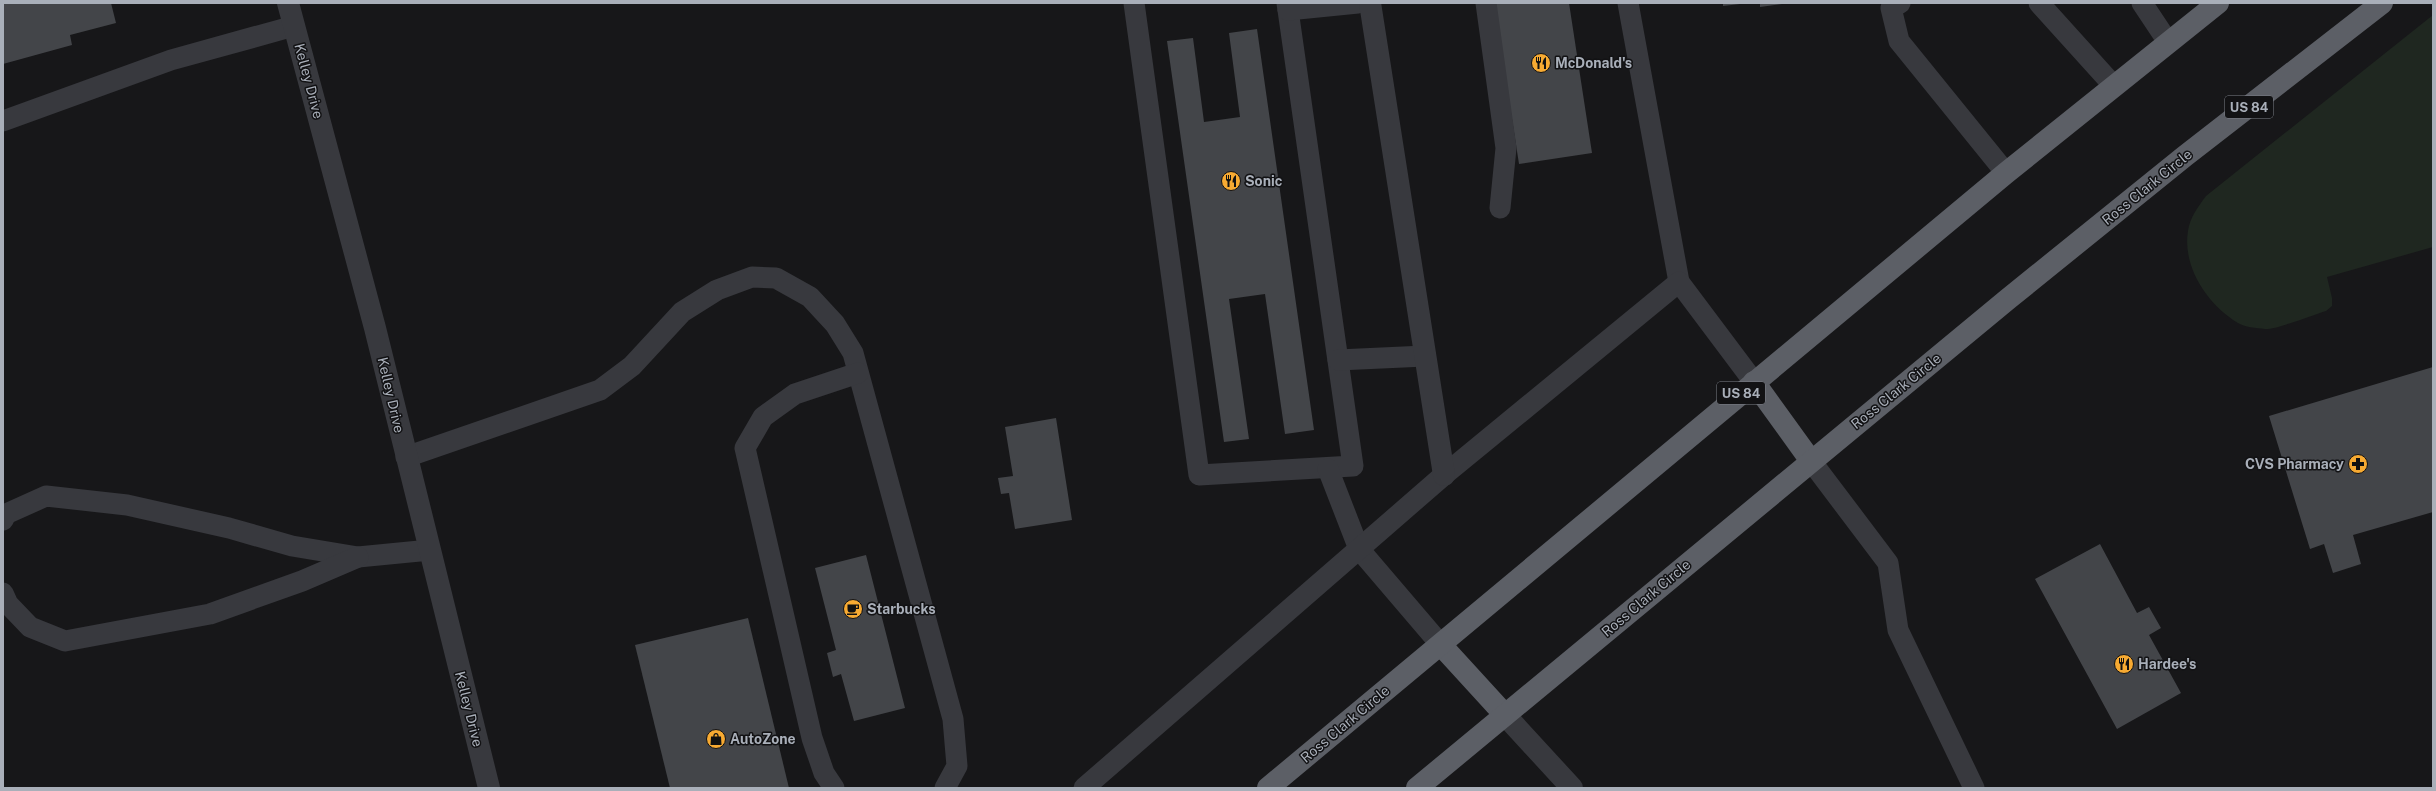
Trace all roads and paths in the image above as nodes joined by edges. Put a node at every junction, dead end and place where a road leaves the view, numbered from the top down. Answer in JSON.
{"nodes":[{"id":1,"x":288,"y":3,"type":"edge"},
{"id":2,"x":1134,"y":3,"type":"edge"},
{"id":3,"x":1358,"y":3,"type":"edge"},
{"id":4,"x":1370,"y":3,"type":"edge"},
{"id":5,"x":1486,"y":3,"type":"edge"},
{"id":6,"x":1628,"y":3,"type":"edge"},
{"id":7,"x":2038,"y":3,"type":"edge"},
{"id":8,"x":2142,"y":3,"type":"edge"},
{"id":9,"x":2218,"y":3,"type":"edge"},
{"id":10,"x":2382,"y":3,"type":"edge"},
{"id":11,"x":1894,"y":5,"type":"edge"},
{"id":12,"x":1287,"y":7,"type":"edge"},
{"id":13,"x":294,"y":26,"type":"junction"},
{"id":14,"x":2168,"y":42,"type":"junction"},
{"id":15,"x":2113,"y":86,"type":"junction"},
{"id":16,"x":3,"y":121,"type":"edge"},
{"id":17,"x":2006,"y":173,"type":"junction"},
{"id":18,"x":1500,"y":208,"type":"dead end"},
{"id":19,"x":1679,"y":282,"type":"junction"},
{"id":20,"x":1425,"y":356,"type":"junction"},
{"id":21,"x":1338,"y":360,"type":"junction"},
{"id":22,"x":858,"y":373,"type":"junction"},
{"id":23,"x":1754,"y":382,"type":"junction"},
{"id":24,"x":406,"y":457,"type":"junction"},
{"id":25,"x":1810,"y":461,"type":"junction"},
{"id":26,"x":1328,"y":469,"type":"junction"},
{"id":27,"x":1444,"y":475,"type":"junction"},
{"id":28,"x":3,"y":520,"type":"edge"},
{"id":29,"x":1359,"y":549,"type":"junction"},
{"id":30,"x":430,"y":550,"type":"junction"},
{"id":31,"x":358,"y":557,"type":"junction"},
{"id":32,"x":3,"y":593,"type":"edge"},
{"id":33,"x":1441,"y":644,"type":"junction"},
{"id":34,"x":1505,"y":715,"type":"junction"},
{"id":35,"x":489,"y":788,"type":"edge"},
{"id":36,"x":834,"y":788,"type":"edge"},
{"id":37,"x":945,"y":788,"type":"edge"},
{"id":38,"x":1084,"y":788,"type":"edge"},
{"id":39,"x":1268,"y":788,"type":"edge"},
{"id":40,"x":1417,"y":788,"type":"edge"},
{"id":41,"x":1572,"y":788,"type":"edge"},
{"id":42,"x":1974,"y":788,"type":"edge"}],
"edges":[{"from":1,"to":13,"type":"street","name":"Kelley Drive"},
{"from":2,"to":26,"type":"lane"},
{"from":3,"to":12,"type":"lane"},
{"from":4,"to":20,"type":"street"},
{"from":5,"to":18,"type":"lane"},
{"from":6,"to":19,"type":"lane"},
{"from":7,"to":15,"type":"lane"},
{"from":8,"to":14,"type":"lane"},
{"from":9,"to":14,"type":"highway","name":"Ross Clark Circle","number":"US 84"},
{"from":10,"to":25,"type":"highway","name":"Ross Clark Circle","number":"US 84"},
{"from":11,"to":17,"type":"lane"},
{"from":12,"to":21,"type":"lane"},
{"from":13,"to":16,"type":"lane"},
{"from":13,"to":24,"type":"street","name":"Kelley Drive"},
{"from":14,"to":15,"type":"highway","name":"Ross Clark Circle","number":"US 84"},
{"from":15,"to":17,"type":"highway","name":"Ross Clark Circle","number":"US 84"},
{"from":17,"to":23,"type":"highway","name":"Ross Clark Circle","number":"US 84"},
{"from":19,"to":23,"type":"lane"},
{"from":19,"to":27,"type":"lane"},
{"from":20,"to":21,"type":"lane"},
{"from":20,"to":27,"type":"street"},
{"from":21,"to":26,"type":"lane"},
{"from":22,"to":24,"type":"lane"},
{"from":22,"to":36,"type":"lane"},
{"from":22,"to":37,"type":"lane"},
{"from":23,"to":25,"type":"highway"},
{"from":23,"to":33,"type":"highway","name":"Ross Clark Circle","number":"US 84"},
{"from":24,"to":30,"type":"street","name":"Kelley Drive"},
{"from":25,"to":34,"type":"highway","name":"Ross Clark Circle","number":"US 84"},
{"from":25,"to":42,"type":"lane"},
{"from":26,"to":29,"type":"lane"},
{"from":27,"to":29,"type":"lane"},
{"from":28,"to":31,"type":"lane"},
{"from":29,"to":33,"type":"lane"},
{"from":29,"to":38,"type":"lane"},
{"from":30,"to":31,"type":"lane"},
{"from":30,"to":35,"type":"street","name":"Kelley Drive"},
{"from":31,"to":32,"type":"lane"},
{"from":33,"to":34,"type":"highway"},
{"from":33,"to":39,"type":"highway","name":"Ross Clark Circle","number":"US 84"},
{"from":34,"to":40,"type":"highway","name":"Ross Clark Circle","number":"US 84"},
{"from":34,"to":41,"type":"street"}]}
